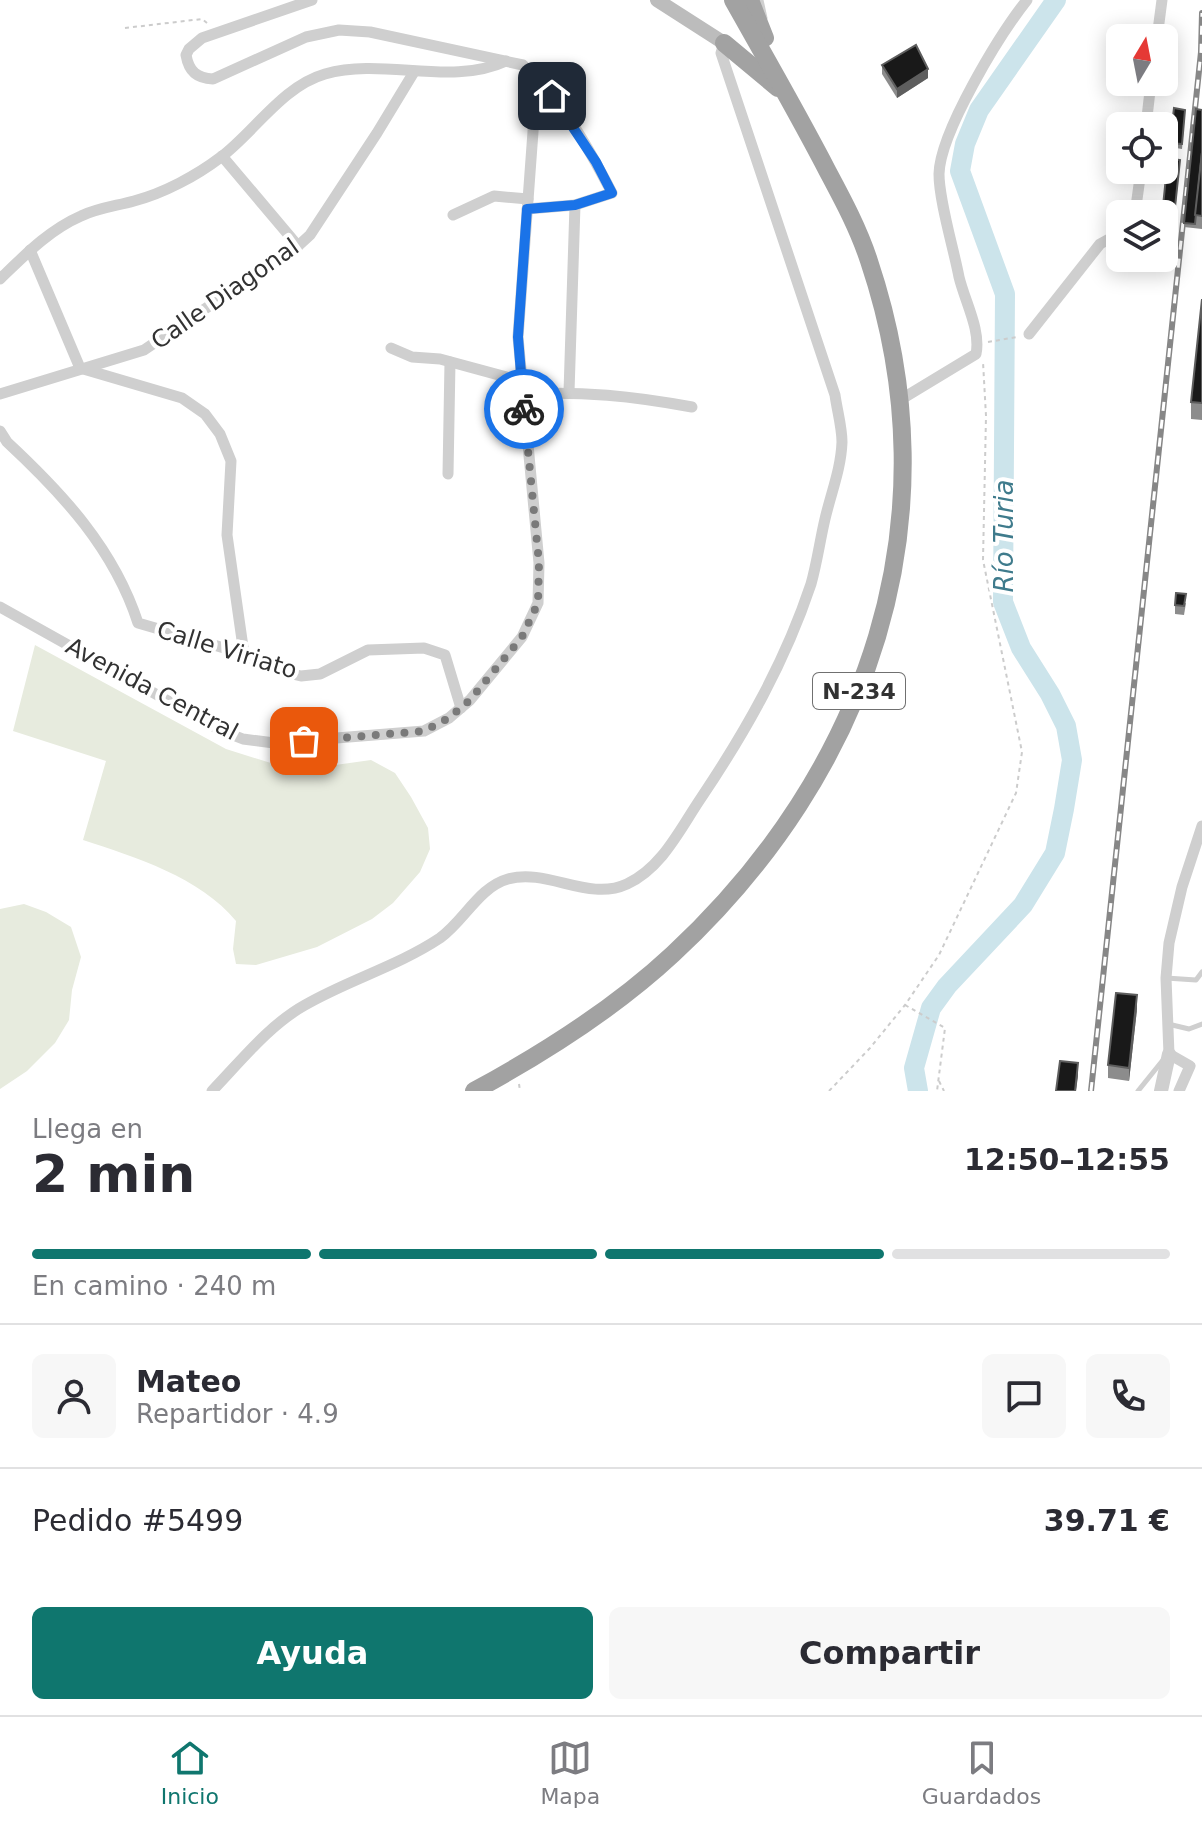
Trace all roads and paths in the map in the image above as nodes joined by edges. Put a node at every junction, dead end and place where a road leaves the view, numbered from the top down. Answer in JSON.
{"nodes":[{"id":1,"x":312,"y":0,"type":"edge"},
{"id":2,"x":657,"y":0,"type":"edge"},
{"id":3,"x":733,"y":0,"type":"edge"},
{"id":4,"x":750,"y":0,"type":"edge"},
{"id":5,"x":761,"y":0,"type":"edge"},
{"id":6,"x":1027,"y":0,"type":"edge"},
{"id":7,"x":1162,"y":0,"type":"edge"},
{"id":8,"x":1159,"y":24,"type":"edge"},
{"id":9,"x":125,"y":28,"type":"dead end"},
{"id":10,"x":762,"y":30,"type":"junction"},
{"id":11,"x":222,"y":31,"type":"junction"},
{"id":12,"x":724,"y":43,"type":"junction"},
{"id":13,"x":507,"y":61,"type":"junction"},
{"id":14,"x":771,"y":68,"type":"junction"},
{"id":15,"x":414,"y":72,"type":"junction"},
{"id":16,"x":537,"y":77,"type":"junction"},
{"id":17,"x":787,"y":95,"type":"junction"},
{"id":18,"x":222,"y":156,"type":"junction"},
{"id":19,"x":527,"y":204,"type":"junction"},
{"id":20,"x":575,"y":205,"type":"junction"},
{"id":21,"x":453,"y":215,"type":"dead end"},
{"id":22,"x":1106,"y":241,"type":"edge"},
{"id":23,"x":298,"y":246,"type":"junction"},
{"id":24,"x":30,"y":250,"type":"junction"},
{"id":25,"x":0,"y":279,"type":"edge"},
{"id":26,"x":1029,"y":334,"type":"dead end"},
{"id":27,"x":1015,"y":337,"type":"dead end"},
{"id":28,"x":999,"y":341,"type":"dead end"},
{"id":29,"x":978,"y":342,"type":"junction"},
{"id":30,"x":391,"y":348,"type":"dead end"},
{"id":31,"x":450,"y":362,"type":"junction"},
{"id":32,"x":80,"y":368,"type":"junction"},
{"id":33,"x":522,"y":387,"type":"junction"},
{"id":34,"x":569,"y":392,"type":"junction"},
{"id":35,"x":0,"y":394,"type":"edge"},
{"id":36,"x":900,"y":400,"type":"junction"},
{"id":37,"x":692,"y":407,"type":"dead end"},
{"id":38,"x":0,"y":431,"type":"edge"},
{"id":39,"x":448,"y":474,"type":"dead end"},
{"id":40,"x":0,"y":607,"type":"edge"},
{"id":41,"x":244,"y":654,"type":"junction"},
{"id":42,"x":461,"y":708,"type":"junction"},
{"id":43,"x":1202,"y":826,"type":"edge"},
{"id":44,"x":1202,"y":972,"type":"edge"},
{"id":45,"x":1166,"y":978,"type":"junction"},
{"id":46,"x":905,"y":1005,"type":"junction"},
{"id":47,"x":1167,"y":1023,"type":"junction"},
{"id":48,"x":1202,"y":1024,"type":"edge"},
{"id":49,"x":1169,"y":1054,"type":"junction"},
{"id":50,"x":1202,"y":1058,"type":"edge"},
{"id":51,"x":1190,"y":1066,"type":"junction"},
{"id":52,"x":938,"y":1080,"type":"junction"},
{"id":53,"x":212,"y":1091,"type":"edge"},
{"id":54,"x":474,"y":1091,"type":"edge"},
{"id":55,"x":829,"y":1091,"type":"edge"},
{"id":56,"x":937,"y":1091,"type":"edge"},
{"id":57,"x":944,"y":1091,"type":"edge"},
{"id":58,"x":1138,"y":1091,"type":"edge"},
{"id":59,"x":1161,"y":1091,"type":"edge"},
{"id":60,"x":1179,"y":1091,"type":"edge"}],
"edges":[{"from":1,"to":11,"type":"street"},
{"from":2,"to":12,"type":"main road"},
{"from":3,"to":14,"type":"highway","number":"N-234"},
{"from":4,"to":10,"type":"highway"},
{"from":5,"to":10,"type":"lane"},
{"from":6,"to":29,"type":"street"},
{"from":7,"to":8,"type":"street"},
{"from":9,"to":11,"type":"path"},
{"from":10,"to":14,"type":"highway"},
{"from":11,"to":13,"type":"street"},
{"from":12,"to":17,"type":"highway"},
{"from":12,"to":53,"type":"street"},
{"from":13,"to":15,"type":"street"},
{"from":13,"to":16,"type":"street"},
{"from":14,"to":17,"type":"highway","number":"N-234"},
{"from":15,"to":18,"type":"street"},
{"from":15,"to":23,"type":"street","name":"Calle Diagonal"},
{"from":16,"to":19,"type":"street","name":"Avenida Central"},
{"from":16,"to":20,"type":"street"},
{"from":17,"to":36,"type":"highway","number":"N-234"},
{"from":18,"to":23,"type":"street"},
{"from":18,"to":24,"type":"street"},
{"from":19,"to":20,"type":"street"},
{"from":19,"to":21,"type":"street"},
{"from":19,"to":33,"type":"street","name":"Avenida Central"},
{"from":20,"to":34,"type":"street"},
{"from":22,"to":26,"type":"street"},
{"from":23,"to":32,"type":"street","name":"Calle Diagonal"},
{"from":24,"to":25,"type":"street"},
{"from":24,"to":32,"type":"street"},
{"from":27,"to":28,"type":"path"},
{"from":29,"to":36,"type":"street"},
{"from":29,"to":46,"type":"path"},
{"from":30,"to":31,"type":"street"},
{"from":31,"to":33,"type":"street"},
{"from":31,"to":39,"type":"street"},
{"from":32,"to":35,"type":"street","name":"Calle Diagonal"},
{"from":32,"to":41,"type":"street"},
{"from":33,"to":34,"type":"street"},
{"from":33,"to":42,"type":"street","name":"Avenida Central"},
{"from":34,"to":37,"type":"street"},
{"from":36,"to":54,"type":"highway","number":"N-234"},
{"from":38,"to":41,"type":"street","name":"Calle Viriato"},
{"from":40,"to":42,"type":"street","name":"Avenida Central"},
{"from":41,"to":42,"type":"street","name":"Calle Viriato"},
{"from":43,"to":45,"type":"street"},
{"from":44,"to":45,"type":"lane"},
{"from":45,"to":47,"type":"street"},
{"from":46,"to":52,"type":"path"},
{"from":46,"to":55,"type":"path"},
{"from":47,"to":48,"type":"lane"},
{"from":47,"to":49,"type":"street"},
{"from":49,"to":51,"type":"street"},
{"from":49,"to":58,"type":"lane"},
{"from":49,"to":59,"type":"street"},
{"from":50,"to":51,"type":"street"},
{"from":51,"to":60,"type":"street"},
{"from":52,"to":56,"type":"path"},
{"from":52,"to":57,"type":"path"}]}
